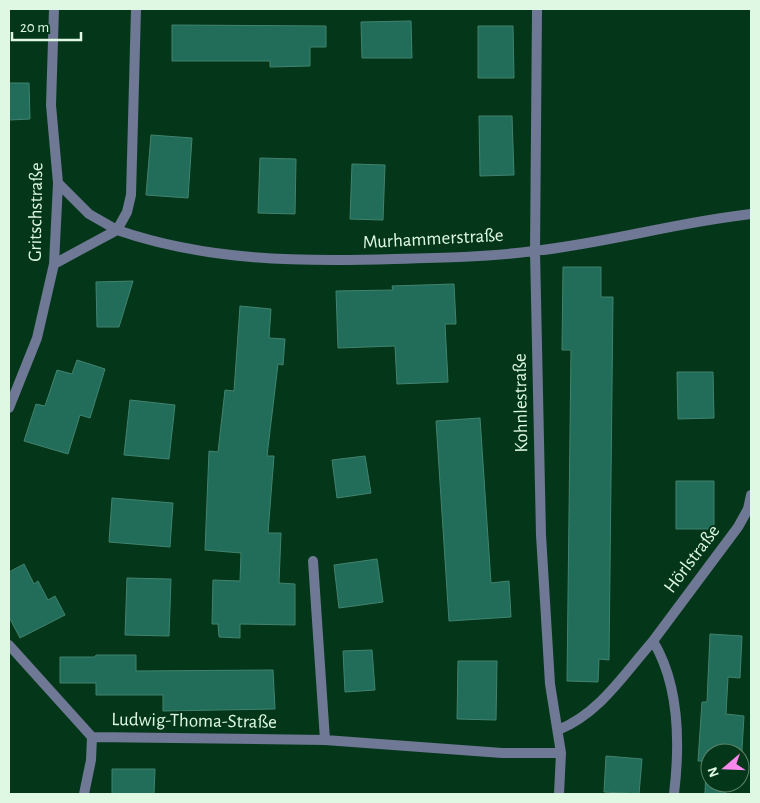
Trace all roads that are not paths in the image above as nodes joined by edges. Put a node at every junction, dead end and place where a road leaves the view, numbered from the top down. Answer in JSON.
{"nodes":[{"id":1,"x":54,"y":9,"type":"edge"},
{"id":2,"x":136,"y":9,"type":"edge"},
{"id":3,"x":537,"y":9,"type":"edge"},
{"id":4,"x":58,"y":183,"type":"junction"},
{"id":5,"x":751,"y":214,"type":"edge"},
{"id":6,"x":117,"y":230,"type":"junction"},
{"id":7,"x":535,"y":251,"type":"junction"},
{"id":8,"x":54,"y":264,"type":"junction"},
{"id":9,"x":9,"y":408,"type":"edge"},
{"id":10,"x":751,"y":494,"type":"edge"},
{"id":11,"x":313,"y":561,"type":"dead end"},
{"id":12,"x":653,"y":641,"type":"junction"},
{"id":13,"x":9,"y":645,"type":"edge"},
{"id":14,"x":558,"y":730,"type":"junction"},
{"id":15,"x":92,"y":737,"type":"junction"},
{"id":16,"x":325,"y":740,"type":"junction"},
{"id":17,"x":561,"y":753,"type":"junction"},
{"id":18,"x":84,"y":794,"type":"edge"},
{"id":19,"x":559,"y":794,"type":"edge"},
{"id":20,"x":674,"y":794,"type":"edge"}],
"edges":[{"from":1,"to":4,"type":"street","name":"Gritschstraße"},
{"from":2,"to":6,"type":"street"},
{"from":3,"to":7,"type":"street","name":"Kohnlestraße"},
{"from":4,"to":6,"type":"street","name":"Murhammerstraße"},
{"from":4,"to":8,"type":"street","name":"Gritschstraße"},
{"from":5,"to":7,"type":"street","name":"Murhammerstraße"},
{"from":6,"to":7,"type":"street","name":"Murhammerstraße"},
{"from":6,"to":8,"type":"street"},
{"from":7,"to":14,"type":"street","name":"Kohnlestraße"},
{"from":8,"to":9,"type":"street","name":"Gritschstraße"},
{"from":10,"to":12,"type":"street","name":"Hörlstraße"},
{"from":11,"to":16,"type":"street"},
{"from":12,"to":14,"type":"street","name":"Hörlstraße"},
{"from":12,"to":20,"type":"street"},
{"from":13,"to":15,"type":"street"},
{"from":14,"to":17,"type":"street","name":"Kohnlestraße"},
{"from":15,"to":16,"type":"street","name":"Ludwig-Thoma-Straße"},
{"from":15,"to":18,"type":"street","name":"Ludwig-Thoma-Straße"},
{"from":16,"to":17,"type":"street","name":"Ludwig-Thoma-Straße"},
{"from":17,"to":19,"type":"street","name":"Kohnlestraße"}]}
